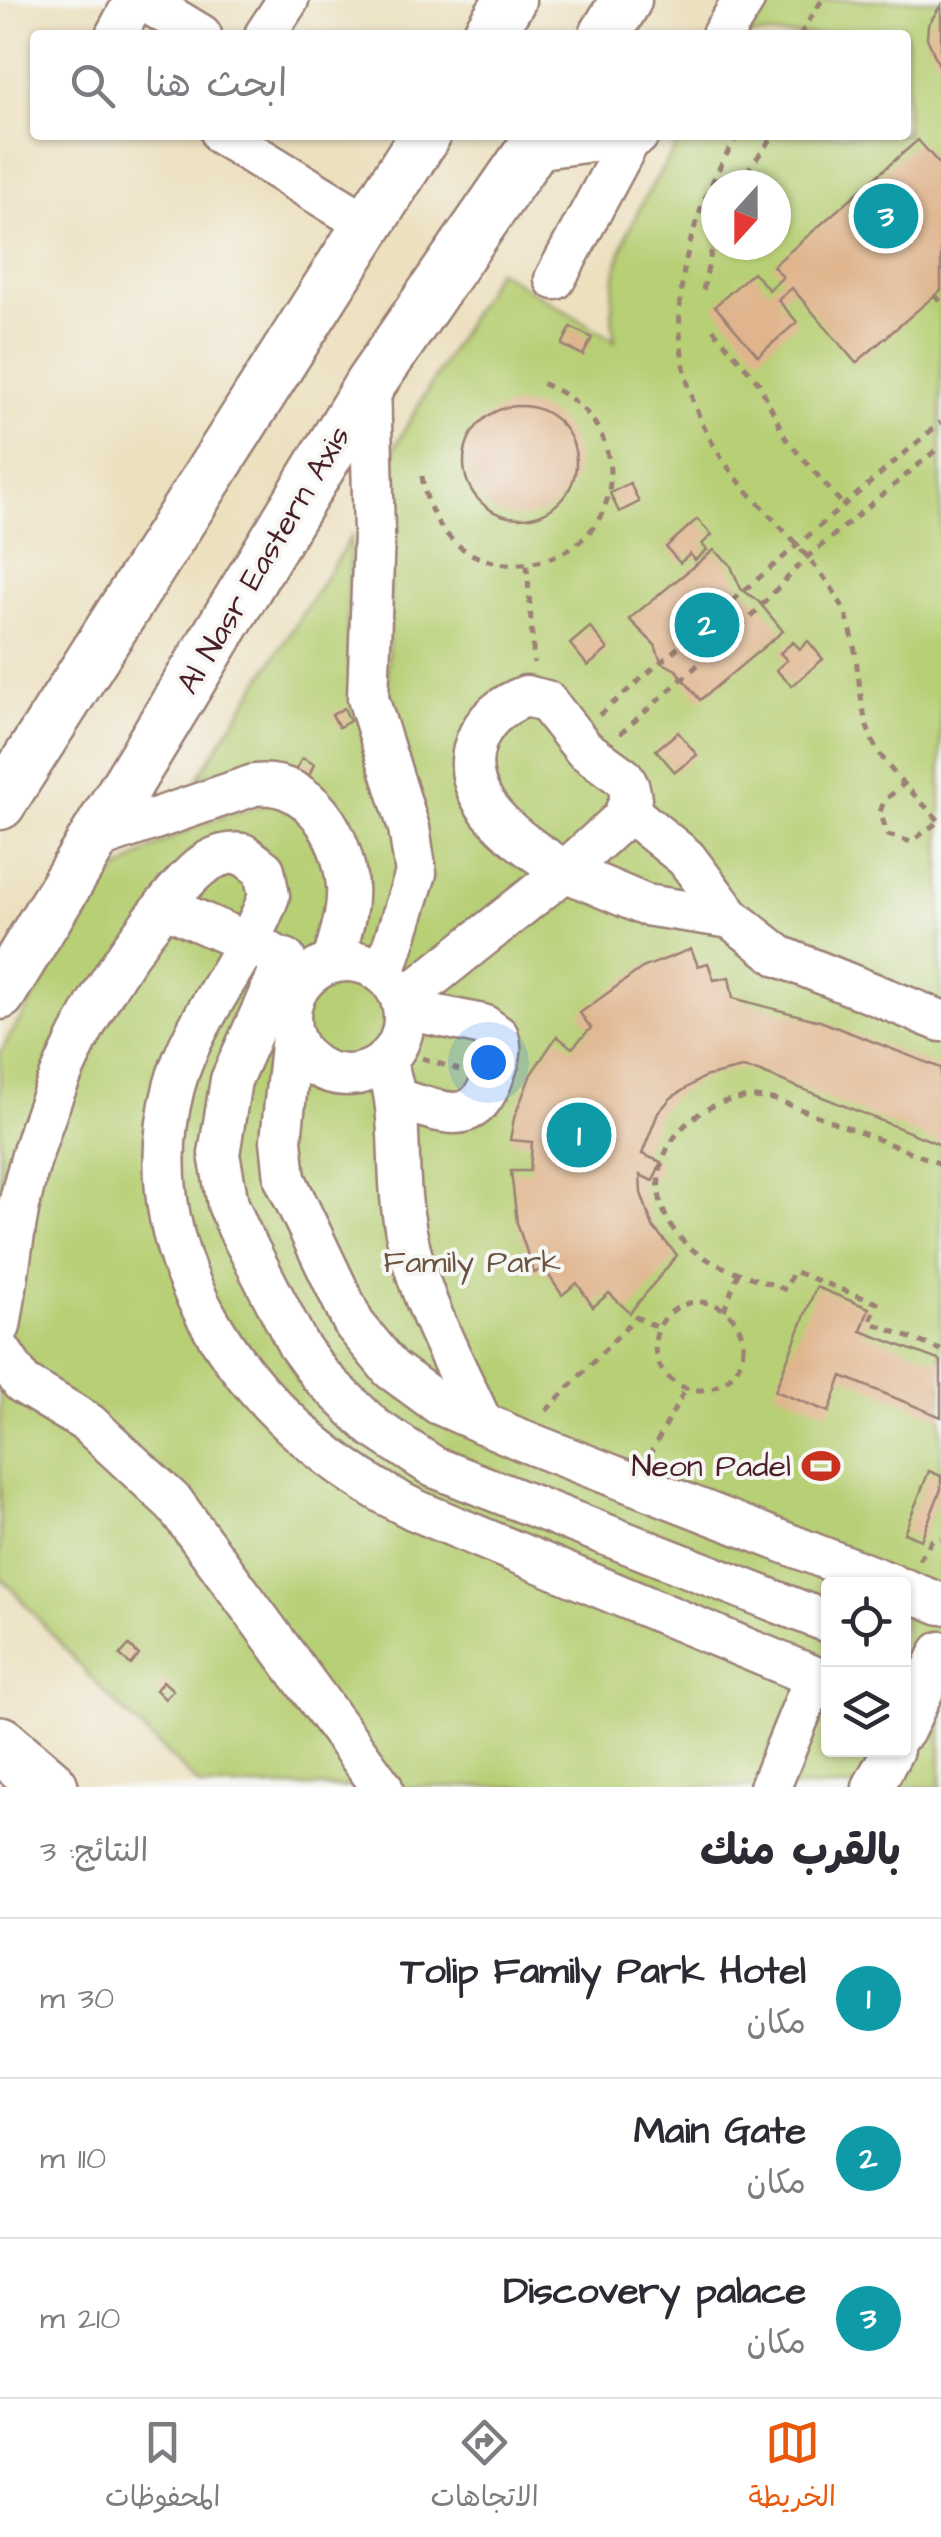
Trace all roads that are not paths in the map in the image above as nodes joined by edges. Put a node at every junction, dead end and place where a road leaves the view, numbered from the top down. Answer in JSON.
{"nodes":[{"id":1,"x":134,"y":0,"type":"edge"},
{"id":2,"x":143,"y":0,"type":"edge"},
{"id":3,"x":288,"y":0,"type":"edge"},
{"id":4,"x":510,"y":0,"type":"edge"},
{"id":5,"x":626,"y":0,"type":"edge"},
{"id":6,"x":744,"y":0,"type":"edge"},
{"id":7,"x":119,"y":30,"type":"edge"},
{"id":8,"x":193,"y":30,"type":"edge"},
{"id":9,"x":269,"y":30,"type":"edge"},
{"id":10,"x":491,"y":30,"type":"edge"},
{"id":11,"x":607,"y":30,"type":"edge"},
{"id":12,"x":725,"y":30,"type":"edge"},
{"id":13,"x":230,"y":140,"type":"edge"},
{"id":14,"x":422,"y":140,"type":"edge"},
{"id":15,"x":576,"y":140,"type":"edge"},
{"id":16,"x":632,"y":140,"type":"edge"},
{"id":17,"x":537,"y":142,"type":"edge"},
{"id":18,"x":369,"y":225,"type":"junction"},
{"id":19,"x":555,"y":279,"type":"dead end"},
{"id":20,"x":370,"y":384,"type":"junction"},
{"id":21,"x":0,"y":804,"type":"edge"},
{"id":22,"x":628,"y":810,"type":"junction"},
{"id":23,"x":96,"y":838,"type":"junction"},
{"id":24,"x":565,"y":871,"type":"junction"},
{"id":25,"x":164,"y":906,"type":"junction"},
{"id":26,"x":731,"y":918,"type":"junction"},
{"id":27,"x":246,"y":942,"type":"junction"},
{"id":28,"x":309,"y":966,"type":"junction"},
{"id":29,"x":0,"y":994,"type":"edge"},
{"id":30,"x":397,"y":995,"type":"junction"},
{"id":31,"x":941,"y":1022,"type":"edge"},
{"id":32,"x":292,"y":1036,"type":"junction"},
{"id":33,"x":390,"y":1056,"type":"junction"},
{"id":34,"x":399,"y":1100,"type":"junction"},
{"id":35,"x":0,"y":1326,"type":"edge"},
{"id":36,"x":0,"y":1350,"type":"edge"},
{"id":37,"x":482,"y":1422,"type":"junction"},
{"id":38,"x":568,"y":1460,"type":"junction"},
{"id":39,"x":541,"y":1510,"type":"junction"},
{"id":40,"x":518,"y":1554,"type":"junction"},
{"id":41,"x":873,"y":1577,"type":"edge"},
{"id":42,"x":911,"y":1593,"type":"edge"},
{"id":43,"x":941,"y":1604,"type":"edge"},
{"id":44,"x":821,"y":1619,"type":"edge"},
{"id":45,"x":930,"y":1659,"type":"edge"},
{"id":46,"x":821,"y":1679,"type":"edge"},
{"id":47,"x":821,"y":1681,"type":"edge"},
{"id":48,"x":911,"y":1725,"type":"edge"},
{"id":49,"x":0,"y":1744,"type":"edge"},
{"id":50,"x":892,"y":1757,"type":"edge"},
{"id":51,"x":50,"y":1787,"type":"edge"},
{"id":52,"x":382,"y":1787,"type":"edge"},
{"id":53,"x":770,"y":1787,"type":"edge"},
{"id":54,"x":873,"y":1787,"type":"edge"}],
"edges":[{"from":1,"to":7,"type":"lane"},
{"from":2,"to":8,"type":"lane"},
{"from":3,"to":9,"type":"lane"},
{"from":4,"to":10,"type":"main road"},
{"from":5,"to":11,"type":"main road"},
{"from":6,"to":12,"type":"lane"},
{"from":13,"to":18,"type":"lane"},
{"from":14,"to":18,"type":"main road"},
{"from":15,"to":17,"type":"lane"},
{"from":16,"to":19,"type":"lane"},
{"from":17,"to":20,"type":"main road","name":"Al Nasr Eastern Axis"},
{"from":18,"to":21,"type":"main road"},
{"from":20,"to":23,"type":"main road","name":"Al Nasr Eastern Axis"},
{"from":20,"to":30,"type":"lane"},
{"from":22,"to":24,"type":"lane"},
{"from":22,"to":24,"type":"lane"},
{"from":22,"to":26,"type":"lane"},
{"from":23,"to":28,"type":"lane"},
{"from":23,"to":29,"type":"main road","name":"Al Nasr Eastern Axis"},
{"from":24,"to":26,"type":"lane"},
{"from":24,"to":30,"type":"lane"},
{"from":25,"to":27,"type":"lane"},
{"from":25,"to":27,"type":"lane"},
{"from":25,"to":35,"type":"lane"},
{"from":26,"to":31,"type":"lane"},
{"from":27,"to":28,"type":"lane"},
{"from":27,"to":40,"type":"lane"},
{"from":28,"to":30,"type":"lane"},
{"from":28,"to":32,"type":"lane"},
{"from":28,"to":39,"type":"lane"},
{"from":30,"to":33,"type":"lane"},
{"from":30,"to":34,"type":"lane"},
{"from":32,"to":33,"type":"lane"},
{"from":32,"to":37,"type":"lane"},
{"from":33,"to":34,"type":"lane"},
{"from":34,"to":37,"type":"lane"},
{"from":36,"to":52,"type":"lane"},
{"from":37,"to":38,"type":"lane"},
{"from":38,"to":39,"type":"lane"},
{"from":38,"to":41,"type":"lane"},
{"from":39,"to":40,"type":"lane"},
{"from":39,"to":44,"type":"lane"},
{"from":40,"to":46,"type":"lane"},
{"from":42,"to":43,"type":"lane"},
{"from":45,"to":48,"type":"lane"},
{"from":47,"to":53,"type":"lane"},
{"from":49,"to":51,"type":"highway"},
{"from":50,"to":54,"type":"lane"}]}
